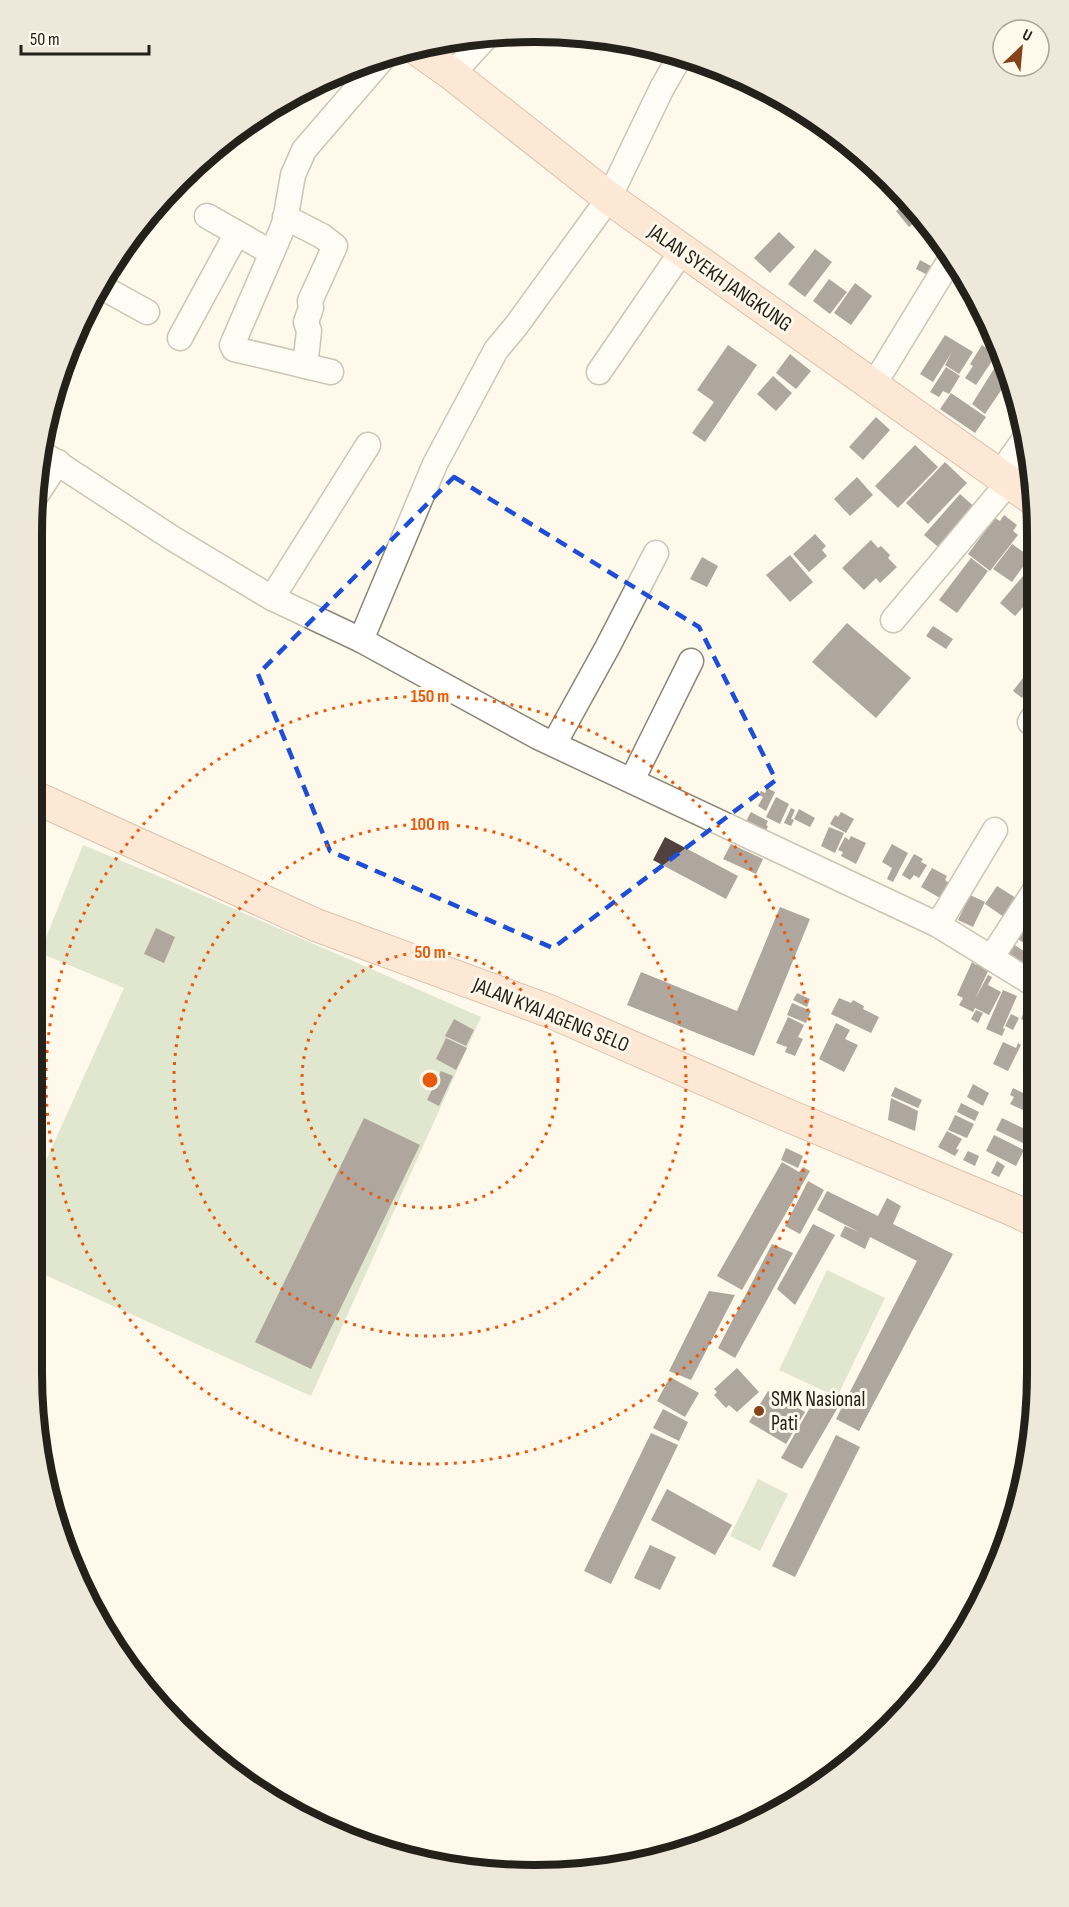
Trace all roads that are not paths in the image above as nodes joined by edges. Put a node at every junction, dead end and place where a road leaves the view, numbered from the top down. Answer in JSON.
{"nodes":[{"id":1,"x":479,"y":45,"type":"edge"},
{"id":2,"x":425,"y":54,"type":"edge"},
{"id":3,"x":676,"y":63,"type":"edge"},
{"id":4,"x":373,"y":69,"type":"edge"},
{"id":5,"x":452,"y":74,"type":"junction"},
{"id":6,"x":609,"y":198,"type":"junction"},
{"id":7,"x":207,"y":216,"type":"dead end"},
{"id":8,"x":285,"y":217,"type":"junction"},
{"id":9,"x":237,"y":233,"type":"junction"},
{"id":10,"x":682,"y":251,"type":"junction"},
{"id":11,"x":272,"y":253,"type":"junction"},
{"id":12,"x":947,"y":265,"type":"edge"},
{"id":13,"x":107,"y":290,"type":"edge"},
{"id":14,"x":147,"y":312,"type":"dead end"},
{"id":15,"x":180,"y":338,"type":"dead end"},
{"id":16,"x":305,"y":366,"type":"junction"},
{"id":17,"x":331,"y":372,"type":"dead end"},
{"id":18,"x":599,"y":372,"type":"dead end"},
{"id":19,"x":873,"y":386,"type":"junction"},
{"id":20,"x":368,"y":445,"type":"dead end"},
{"id":21,"x":50,"y":457,"type":"edge"},
{"id":22,"x":1021,"y":457,"type":"edge"},
{"id":23,"x":1014,"y":485,"type":"edge"},
{"id":24,"x":656,"y":553,"type":"dead end"},
{"id":25,"x":272,"y":598,"type":"junction"},
{"id":26,"x":893,"y":620,"type":"dead end"},
{"id":27,"x":361,"y":640,"type":"junction"},
{"id":28,"x":691,"y":661,"type":"dead end"},
{"id":29,"x":554,"y":744,"type":"junction"},
{"id":30,"x":632,"y":780,"type":"junction"},
{"id":31,"x":42,"y":801,"type":"edge"},
{"id":32,"x":995,"y":830,"type":"dead end"},
{"id":33,"x":1027,"y":902,"type":"edge"},
{"id":34,"x":938,"y":925,"type":"junction"},
{"id":35,"x":991,"y":958,"type":"junction"},
{"id":36,"x":1027,"y":980,"type":"edge"},
{"id":37,"x":1027,"y":1216,"type":"edge"}],
"edges":[{"from":1,"to":5,"type":"street"},
{"from":2,"to":5,"type":"main road","name":"JALAN SYEKH JANGKUNG"},
{"from":3,"to":6,"type":"street"},
{"from":4,"to":8,"type":"street"},
{"from":5,"to":6,"type":"main road","name":"JALAN SYEKH JANGKUNG"},
{"from":6,"to":10,"type":"main road","name":"JALAN SYEKH JANGKUNG"},
{"from":6,"to":27,"type":"street"},
{"from":7,"to":9,"type":"street"},
{"from":8,"to":11,"type":"street"},
{"from":8,"to":16,"type":"street"},
{"from":9,"to":11,"type":"street"},
{"from":9,"to":15,"type":"street"},
{"from":10,"to":18,"type":"street"},
{"from":10,"to":19,"type":"main road","name":"JALAN SYEKH JANGKUNG"},
{"from":11,"to":16,"type":"street"},
{"from":12,"to":19,"type":"street"},
{"from":13,"to":14,"type":"street"},
{"from":16,"to":17,"type":"street"},
{"from":19,"to":23,"type":"main road","name":"JALAN SYEKH JANGKUNG"},
{"from":20,"to":25,"type":"street"},
{"from":21,"to":25,"type":"street"},
{"from":22,"to":23,"type":"street"},
{"from":23,"to":26,"type":"street"},
{"from":24,"to":29,"type":"street"},
{"from":25,"to":27,"type":"street"},
{"from":27,"to":29,"type":"street"},
{"from":28,"to":30,"type":"street"},
{"from":29,"to":30,"type":"street"},
{"from":30,"to":34,"type":"street"},
{"from":31,"to":37,"type":"main road","name":"JALAN KYAI AGENG SELO"},
{"from":32,"to":34,"type":"street"},
{"from":33,"to":35,"type":"street"},
{"from":34,"to":35,"type":"street"},
{"from":35,"to":36,"type":"street"}]}
